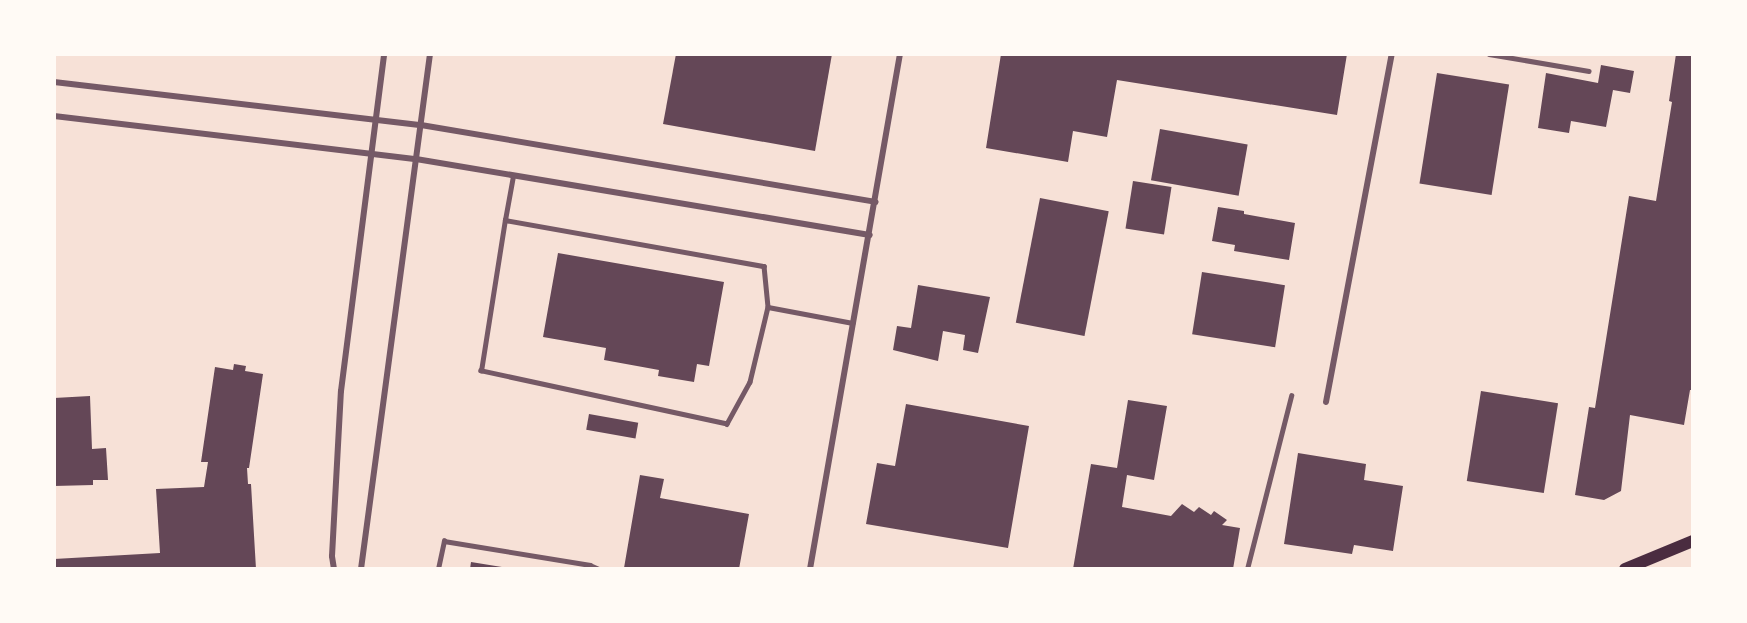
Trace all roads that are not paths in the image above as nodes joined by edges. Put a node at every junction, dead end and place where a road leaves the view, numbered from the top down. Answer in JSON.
{"nodes":[{"id":1,"x":384,"y":54,"type":"edge"},
{"id":2,"x":430,"y":54,"type":"edge"},
{"id":3,"x":900,"y":54,"type":"edge"},
{"id":4,"x":1392,"y":54,"type":"edge"},
{"id":5,"x":1490,"y":54,"type":"edge"},
{"id":6,"x":1589,"y":71,"type":"dead end"},
{"id":7,"x":54,"y":82,"type":"edge"},
{"id":8,"x":54,"y":116,"type":"edge"},
{"id":9,"x":376,"y":120,"type":"junction"},
{"id":10,"x":421,"y":125,"type":"junction"},
{"id":11,"x":371,"y":153,"type":"junction"},
{"id":12,"x":416,"y":159,"type":"junction"},
{"id":13,"x":513,"y":176,"type":"junction"},
{"id":14,"x":876,"y":202,"type":"junction"},
{"id":15,"x":505,"y":220,"type":"junction"},
{"id":16,"x":870,"y":235,"type":"junction"},
{"id":17,"x":768,"y":307,"type":"junction"},
{"id":18,"x":854,"y":324,"type":"junction"},
{"id":19,"x":1292,"y":396,"type":"dead end"},
{"id":20,"x":1326,"y":402,"type":"dead end"},
{"id":21,"x":1693,"y":541,"type":"edge"},
{"id":22,"x":334,"y":569,"type":"edge"},
{"id":23,"x":361,"y":569,"type":"edge"},
{"id":24,"x":438,"y":569,"type":"edge"},
{"id":25,"x":599,"y":569,"type":"edge"},
{"id":26,"x":810,"y":569,"type":"edge"},
{"id":27,"x":1247,"y":569,"type":"edge"},
{"id":28,"x":1625,"y":569,"type":"edge"}],
"edges":[{"from":1,"to":9,"type":"street"},
{"from":2,"to":10,"type":"street"},
{"from":3,"to":14,"type":"street"},
{"from":4,"to":20,"type":"street"},
{"from":5,"to":6,"type":"lane"},
{"from":7,"to":9,"type":"street"},
{"from":8,"to":11,"type":"street"},
{"from":9,"to":10,"type":"street"},
{"from":9,"to":11,"type":"street"},
{"from":10,"to":12,"type":"street"},
{"from":10,"to":14,"type":"street"},
{"from":11,"to":12,"type":"street"},
{"from":11,"to":22,"type":"street"},
{"from":12,"to":13,"type":"street"},
{"from":12,"to":23,"type":"street"},
{"from":13,"to":15,"type":"lane"},
{"from":13,"to":16,"type":"street"},
{"from":14,"to":16,"type":"street"},
{"from":15,"to":17,"type":"lane"},
{"from":15,"to":17,"type":"lane"},
{"from":16,"to":18,"type":"street"},
{"from":17,"to":18,"type":"lane"},
{"from":18,"to":26,"type":"street"},
{"from":19,"to":27,"type":"lane"},
{"from":21,"to":28,"type":"main road"},
{"from":24,"to":25,"type":"lane"}]}
